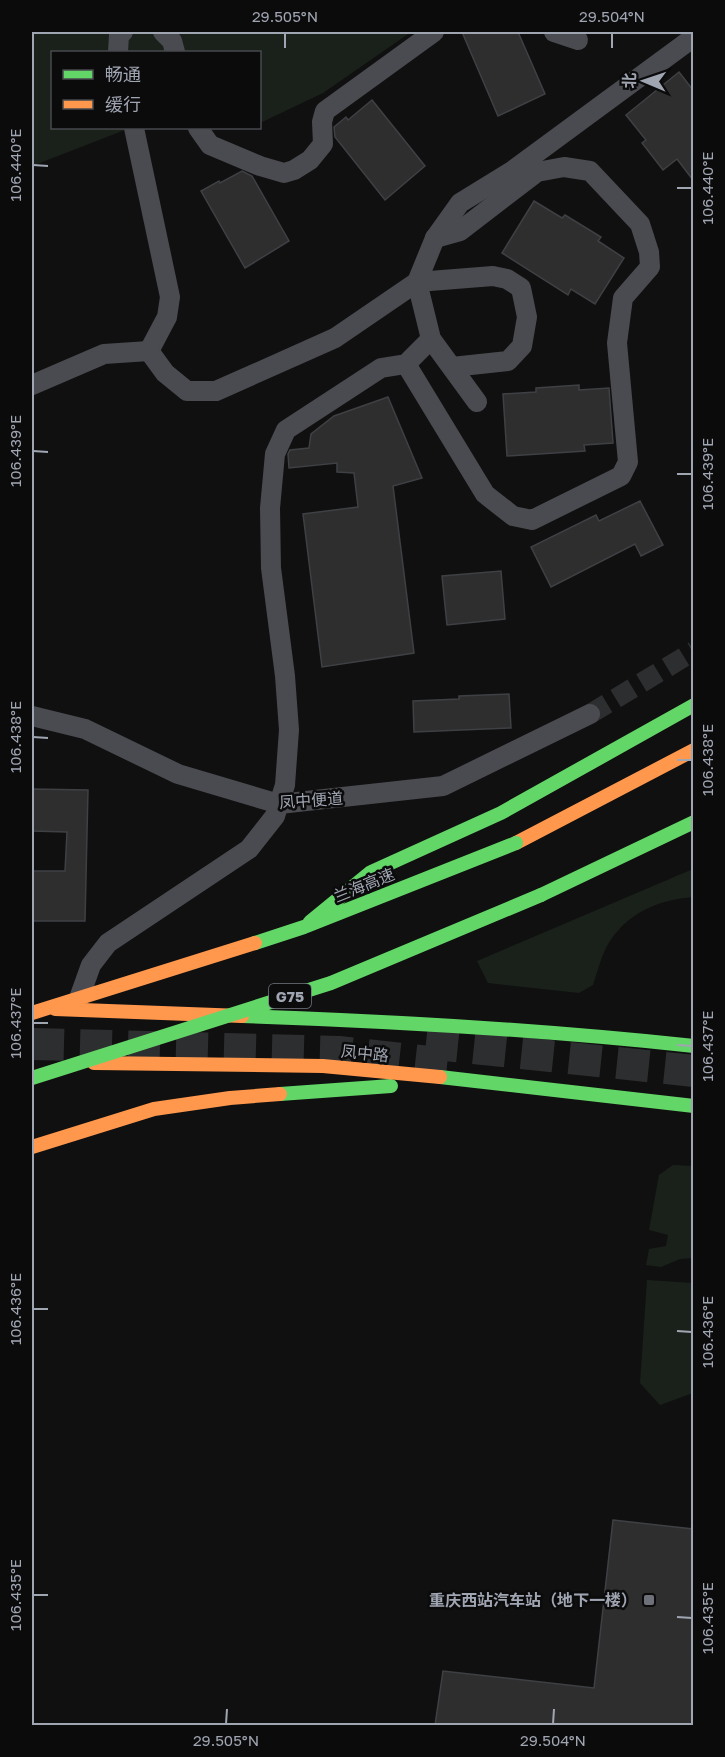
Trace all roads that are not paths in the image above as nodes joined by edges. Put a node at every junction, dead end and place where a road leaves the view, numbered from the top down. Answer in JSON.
{"nodes":[{"id":1,"x":123,"y":32,"type":"edge"},
{"id":2,"x":163,"y":32,"type":"edge"},
{"id":3,"x":434,"y":32,"type":"edge"},
{"id":4,"x":554,"y":32,"type":"edge"},
{"id":5,"x":693,"y":37,"type":"edge"},
{"id":6,"x":578,"y":40,"type":"dead end"},
{"id":7,"x":118,"y":51,"type":"edge"},
{"id":8,"x":175,"y":51,"type":"edge"},
{"id":9,"x":134,"y":129,"type":"edge"},
{"id":10,"x":199,"y":129,"type":"edge"},
{"id":11,"x":435,"y":238,"type":"junction"},
{"id":12,"x":417,"y":282,"type":"junction"},
{"id":13,"x":431,"y":339,"type":"junction"},
{"id":14,"x":149,"y":351,"type":"junction"},
{"id":15,"x":406,"y":364,"type":"junction"},
{"id":16,"x":452,"y":367,"type":"junction"},
{"id":17,"x":32,"y":385,"type":"edge"},
{"id":18,"x":477,"y":402,"type":"dead end"},
{"id":19,"x":693,"y":705,"type":"edge"},
{"id":20,"x":590,"y":714,"type":"tunnel mouth"},
{"id":21,"x":32,"y":716,"type":"edge"},
{"id":22,"x":693,"y":750,"type":"edge"},
{"id":23,"x":279,"y":804,"type":"junction"},
{"id":24,"x":693,"y":822,"type":"edge"},
{"id":25,"x":693,"y":826,"type":"edge"},
{"id":26,"x":676,"y":831,"type":"junction"},
{"id":27,"x":304,"y":927,"type":"junction"},
{"id":28,"x":32,"y":1008,"type":"edge"},
{"id":29,"x":75,"y":1010,"type":"junction"},
{"id":30,"x":32,"y":1013,"type":"edge"},
{"id":31,"x":693,"y":1046,"type":"edge"},
{"id":32,"x":43,"y":1062,"type":"dead end"},
{"id":33,"x":32,"y":1078,"type":"edge"},
{"id":34,"x":471,"y":1080,"type":"junction"},
{"id":35,"x":693,"y":1106,"type":"edge"},
{"id":36,"x":32,"y":1147,"type":"edge"}],
"edges":[{"from":1,"to":7,"type":"street"},
{"from":2,"to":8,"type":"street"},
{"from":3,"to":10,"type":"street"},
{"from":4,"to":6,"type":"street"},
{"from":5,"to":11,"type":"street"},
{"from":9,"to":14,"type":"street"},
{"from":11,"to":12,"type":"street"},
{"from":11,"to":15,"type":"street"},
{"from":12,"to":13,"type":"street"},
{"from":12,"to":14,"type":"street"},
{"from":12,"to":16,"type":"street"},
{"from":13,"to":15,"type":"street"},
{"from":13,"to":16,"type":"street"},
{"from":14,"to":17,"type":"street"},
{"from":15,"to":23,"type":"street"},
{"from":16,"to":18,"type":"street"},
{"from":19,"to":27,"type":"main road"},
{"from":20,"to":23,"type":"street","name":"凤中便道"},
{"from":21,"to":23,"type":"street","name":"凤中便道"},
{"from":22,"to":27,"type":"main road","name":"兰海高速","bridge":true},
{"from":23,"to":29,"type":"street"},
{"from":24,"to":26,"type":"main road","number":"G75"},
{"from":25,"to":26,"type":"main road"},
{"from":26,"to":33,"type":"main road","number":"G75","bridge":true},
{"from":27,"to":30,"type":"main road","name":"兰海高速","bridge":true},
{"from":28,"to":29,"type":"main road","name":"凤中路"},
{"from":29,"to":31,"type":"main road","name":"凤中路"},
{"from":32,"to":34,"type":"main road","name":"凤中路"},
{"from":34,"to":35,"type":"main road","name":"凤中路"},
{"from":34,"to":36,"type":"main road"}]}
